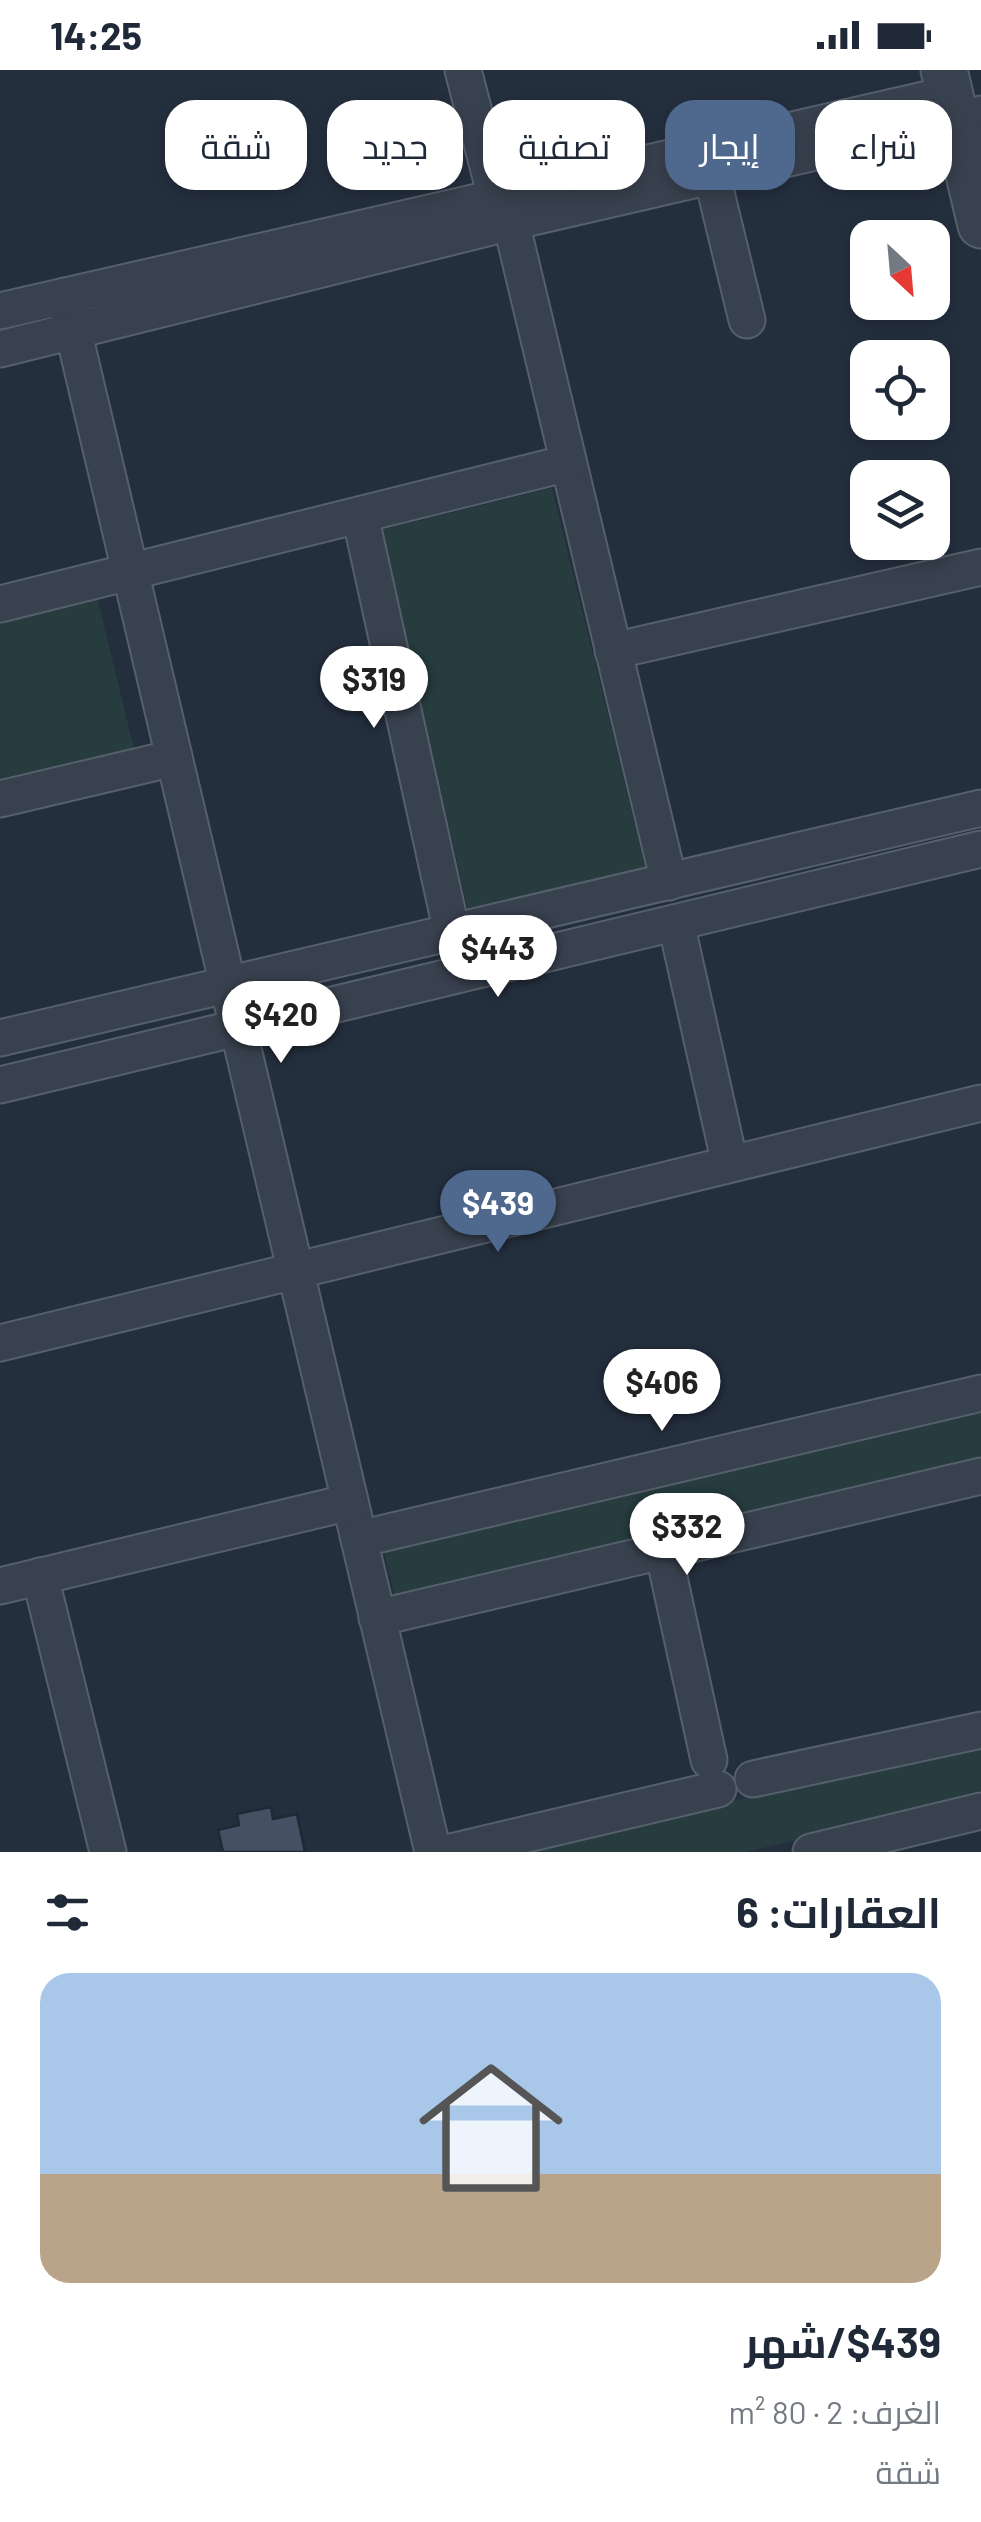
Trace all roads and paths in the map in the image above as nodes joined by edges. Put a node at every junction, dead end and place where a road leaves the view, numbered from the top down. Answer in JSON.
{"nodes":[{"id":1,"x":464,"y":70,"type":"edge"},
{"id":2,"x":958,"y":99,"type":"edge"},
{"id":3,"x":795,"y":150,"type":"edge"},
{"id":4,"x":665,"y":183,"type":"edge"},
{"id":5,"x":716,"y":190,"type":"edge"},
{"id":6,"x":503,"y":209,"type":"junction"},
{"id":7,"x":981,"y":225,"type":"edge"},
{"id":8,"x":0,"y":311,"type":"edge"},
{"id":9,"x":70,"y":313,"type":"junction"},
{"id":10,"x":748,"y":320,"type":"dead end"},
{"id":11,"x":0,"y":349,"type":"edge"},
{"id":12,"x":568,"y":464,"type":"junction"},
{"id":13,"x":360,"y":515,"type":"junction"},
{"id":14,"x":981,"y":567,"type":"edge"},
{"id":15,"x":130,"y":572,"type":"junction"},
{"id":16,"x":0,"y":604,"type":"edge"},
{"id":17,"x":614,"y":651,"type":"junction"},
{"id":18,"x":174,"y":758,"type":"junction"},
{"id":19,"x":0,"y":799,"type":"edge"},
{"id":20,"x":981,"y":808,"type":"edge"},
{"id":21,"x":981,"y":848,"type":"edge"},
{"id":22,"x":669,"y":882,"type":"junction"},
{"id":23,"x":676,"y":923,"type":"junction"},
{"id":24,"x":452,"y":933,"type":"junction"},
{"id":25,"x":228,"y":986,"type":"junction"},
{"id":26,"x":239,"y":1030,"type":"junction"},
{"id":27,"x":0,"y":1038,"type":"edge"},
{"id":28,"x":0,"y":1085,"type":"edge"},
{"id":29,"x":981,"y":1103,"type":"edge"},
{"id":30,"x":730,"y":1164,"type":"junction"},
{"id":31,"x":296,"y":1271,"type":"junction"},
{"id":32,"x":0,"y":1343,"type":"edge"},
{"id":33,"x":981,"y":1393,"type":"edge"},
{"id":34,"x":979,"y":1487,"type":"edge"},
{"id":35,"x":350,"y":1502,"type":"junction"},
{"id":36,"x":358,"y":1539,"type":"junction"},
{"id":37,"x":664,"y":1550,"type":"junction"},
{"id":38,"x":40,"y":1576,"type":"junction"},
{"id":39,"x":0,"y":1586,"type":"edge"},
{"id":40,"x":377,"y":1618,"type":"junction"},
{"id":41,"x":981,"y":1730,"type":"edge"},
{"id":42,"x":753,"y":1779,"type":"dead end"},
{"id":43,"x":981,"y":1811,"type":"edge"},
{"id":44,"x":108,"y":1852,"type":"edge"},
{"id":45,"x":433,"y":1852,"type":"edge"},
{"id":46,"x":451,"y":1852,"type":"edge"},
{"id":47,"x":811,"y":1852,"type":"edge"}],
"edges":[{"from":1,"to":6,"type":"street"},
{"from":2,"to":3,"type":"street"},
{"from":2,"to":6,"type":"street"},
{"from":2,"to":7,"type":"street"},
{"from":4,"to":6,"type":"street"},
{"from":5,"to":10,"type":"street"},
{"from":6,"to":9,"type":"street"},
{"from":6,"to":12,"type":"street"},
{"from":8,"to":9,"type":"street"},
{"from":9,"to":11,"type":"street"},
{"from":9,"to":15,"type":"street"},
{"from":12,"to":13,"type":"street"},
{"from":12,"to":17,"type":"street"},
{"from":13,"to":15,"type":"street"},
{"from":13,"to":24,"type":"street"},
{"from":14,"to":17,"type":"street"},
{"from":15,"to":16,"type":"street"},
{"from":15,"to":18,"type":"street"},
{"from":17,"to":22,"type":"street"},
{"from":18,"to":19,"type":"street"},
{"from":18,"to":25,"type":"street"},
{"from":20,"to":22,"type":"street"},
{"from":21,"to":23,"type":"street"},
{"from":22,"to":24,"type":"street"},
{"from":23,"to":26,"type":"street"},
{"from":23,"to":30,"type":"street"},
{"from":24,"to":25,"type":"street"},
{"from":25,"to":26,"type":"street"},
{"from":25,"to":27,"type":"street"},
{"from":26,"to":28,"type":"street"},
{"from":26,"to":31,"type":"street"},
{"from":29,"to":30,"type":"street"},
{"from":30,"to":31,"type":"street"},
{"from":31,"to":32,"type":"street"},
{"from":31,"to":35,"type":"street"},
{"from":33,"to":36,"type":"street"},
{"from":34,"to":37,"type":"street"},
{"from":35,"to":36,"type":"street"},
{"from":35,"to":38,"type":"street"},
{"from":36,"to":40,"type":"street"},
{"from":37,"to":40,"type":"street"},
{"from":37,"to":46,"type":"street"},
{"from":38,"to":39,"type":"street"},
{"from":38,"to":44,"type":"street"},
{"from":40,"to":45,"type":"street"},
{"from":41,"to":42,"type":"street"},
{"from":43,"to":47,"type":"street"}]}
